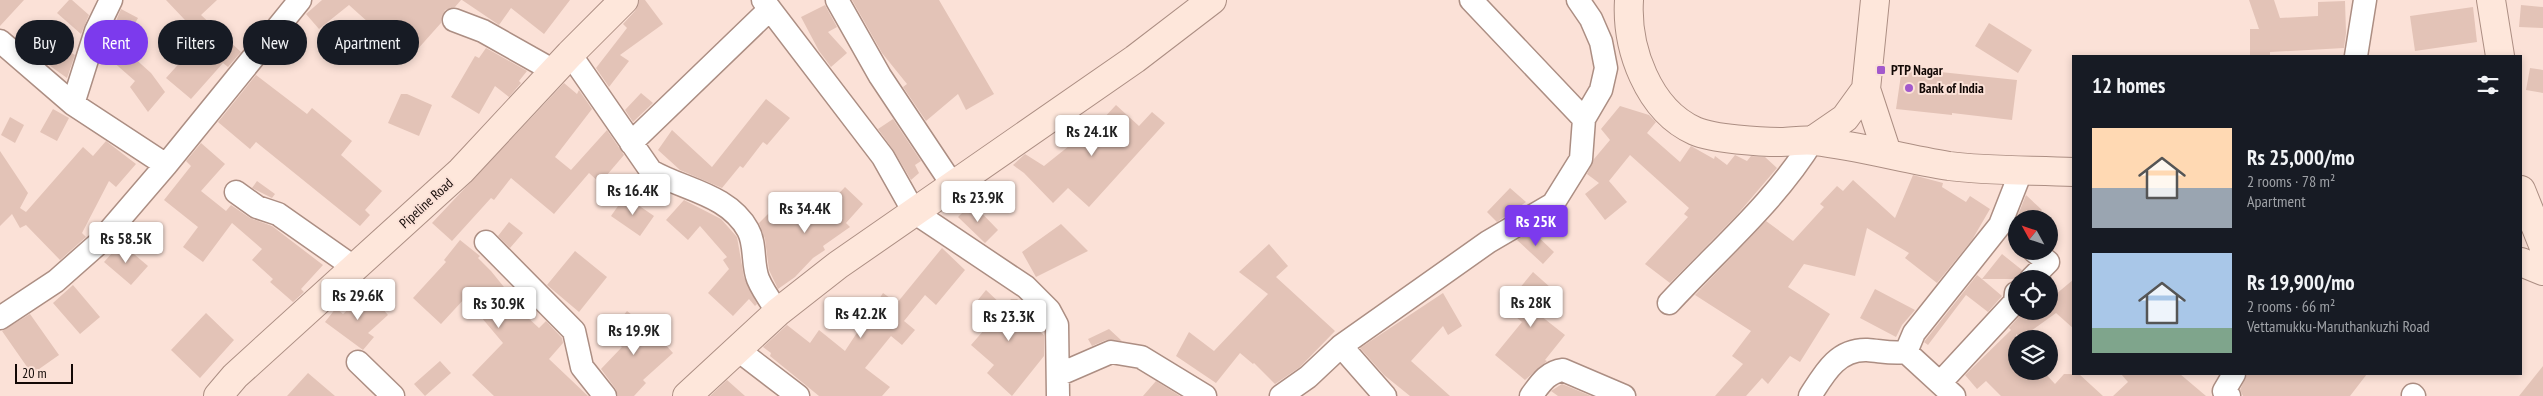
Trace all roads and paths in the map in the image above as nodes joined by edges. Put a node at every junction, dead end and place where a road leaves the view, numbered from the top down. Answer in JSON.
{"nodes":[{"id":1,"x":111,"y":0,"type":"edge"},
{"id":2,"x":300,"y":0,"type":"edge"},
{"id":3,"x":624,"y":0,"type":"edge"},
{"id":4,"x":837,"y":0,"type":"edge"},
{"id":5,"x":1212,"y":0,"type":"edge"},
{"id":6,"x":1471,"y":0,"type":"edge"},
{"id":7,"x":1578,"y":0,"type":"edge"},
{"id":8,"x":1629,"y":0,"type":"edge"},
{"id":9,"x":1875,"y":0,"type":"edge"},
{"id":10,"x":2365,"y":0,"type":"edge"},
{"id":11,"x":2490,"y":0,"type":"edge"},
{"id":12,"x":766,"y":4,"type":"edge"},
{"id":13,"x":454,"y":20,"type":"dead end"},
{"id":14,"x":0,"y":41,"type":"edge"},
{"id":15,"x":2356,"y":55,"type":"edge"},
{"id":16,"x":2500,"y":55,"type":"edge"},
{"id":17,"x":562,"y":62,"type":"junction"},
{"id":18,"x":1866,"y":89,"type":"junction"},
{"id":19,"x":73,"y":104,"type":"junction"},
{"id":20,"x":1584,"y":119,"type":"junction"},
{"id":21,"x":1813,"y":140,"type":"junction"},
{"id":22,"x":631,"y":143,"type":"junction"},
{"id":23,"x":1887,"y":153,"type":"junction"},
{"id":24,"x":166,"y":165,"type":"junction"},
{"id":25,"x":2022,"y":169,"type":"junction"},
{"id":26,"x":2072,"y":172,"type":"edge"},
{"id":27,"x":954,"y":187,"type":"junction"},
{"id":28,"x":236,"y":192,"type":"dead end"},
{"id":29,"x":2522,"y":192,"type":"edge"},
{"id":30,"x":2013,"y":210,"type":"edge"},
{"id":31,"x":914,"y":212,"type":"junction"},
{"id":32,"x":2008,"y":231,"type":"edge"},
{"id":33,"x":486,"y":242,"type":"dead end"},
{"id":34,"x":2543,"y":244,"type":"edge"},
{"id":35,"x":2045,"y":260,"type":"edge"},
{"id":36,"x":2522,"y":262,"type":"edge"},
{"id":37,"x":355,"y":268,"type":"junction"},
{"id":38,"x":2040,"y":270,"type":"edge"},
{"id":39,"x":2543,"y":271,"type":"edge"},
{"id":40,"x":1669,"y":303,"type":"dead end"},
{"id":41,"x":2008,"y":311,"type":"edge"},
{"id":42,"x":778,"y":312,"type":"junction"},
{"id":43,"x":0,"y":318,"type":"edge"},
{"id":44,"x":1340,"y":346,"type":"junction"},
{"id":45,"x":738,"y":350,"type":"junction"},
{"id":46,"x":1906,"y":352,"type":"junction"},
{"id":47,"x":358,"y":362,"type":"dead end"},
{"id":48,"x":2233,"y":375,"type":"edge"},
{"id":49,"x":1058,"y":386,"type":"edge"},
{"id":50,"x":1947,"y":390,"type":"edge"},
{"id":51,"x":218,"y":396,"type":"edge"},
{"id":52,"x":393,"y":396,"type":"edge"},
{"id":53,"x":605,"y":396,"type":"edge"},
{"id":54,"x":687,"y":396,"type":"edge"},
{"id":55,"x":798,"y":396,"type":"edge"},
{"id":56,"x":1205,"y":396,"type":"edge"},
{"id":57,"x":1281,"y":396,"type":"edge"},
{"id":58,"x":1385,"y":396,"type":"edge"},
{"id":59,"x":1531,"y":396,"type":"edge"},
{"id":60,"x":1624,"y":396,"type":"edge"},
{"id":61,"x":1810,"y":396,"type":"edge"},
{"id":62,"x":2229,"y":396,"type":"edge"}],
"edges":[{"from":1,"to":19,"type":"street"},
{"from":2,"to":24,"type":"street"},
{"from":3,"to":17,"type":"main road","name":"Pipeline Road"},
{"from":4,"to":27,"type":"street"},
{"from":5,"to":27,"type":"main road"},
{"from":6,"to":20,"type":"street"},
{"from":7,"to":20,"type":"street"},
{"from":8,"to":21,"type":"main road"},
{"from":9,"to":18,"type":"main road"},
{"from":10,"to":15,"type":"street"},
{"from":11,"to":16,"type":"main road"},
{"from":12,"to":22,"type":"street"},
{"from":12,"to":31,"type":"street"},
{"from":13,"to":17,"type":"street"},
{"from":14,"to":19,"type":"street"},
{"from":17,"to":22,"type":"street"},
{"from":17,"to":37,"type":"main road","name":"Pipeline Road"},
{"from":18,"to":21,"type":"main road"},
{"from":18,"to":23,"type":"main road"},
{"from":19,"to":24,"type":"street"},
{"from":20,"to":44,"type":"street"},
{"from":21,"to":23,"type":"main road"},
{"from":21,"to":40,"type":"street"},
{"from":22,"to":42,"type":"street"},
{"from":23,"to":25,"type":"main road"},
{"from":24,"to":43,"type":"street"},
{"from":25,"to":26,"type":"main road"},
{"from":25,"to":30,"type":"street"},
{"from":27,"to":31,"type":"main road"},
{"from":28,"to":37,"type":"street"},
{"from":29,"to":34,"type":"main road"},
{"from":31,"to":42,"type":"main road"},
{"from":31,"to":49,"type":"street"},
{"from":32,"to":46,"type":"street"},
{"from":33,"to":53,"type":"street"},
{"from":35,"to":38,"type":"street"},
{"from":36,"to":39,"type":"main road"},
{"from":37,"to":51,"type":"main road","name":"Pipeline Road"},
{"from":41,"to":50,"type":"street"},
{"from":42,"to":45,"type":"main road"},
{"from":44,"to":57,"type":"street"},
{"from":44,"to":58,"type":"street"},
{"from":45,"to":54,"type":"main road"},
{"from":45,"to":55,"type":"street"},
{"from":46,"to":50,"type":"street"},
{"from":46,"to":61,"type":"street"},
{"from":47,"to":52,"type":"street"},
{"from":48,"to":62,"type":"street"},
{"from":49,"to":56,"type":"street"},
{"from":59,"to":60,"type":"street"}]}
